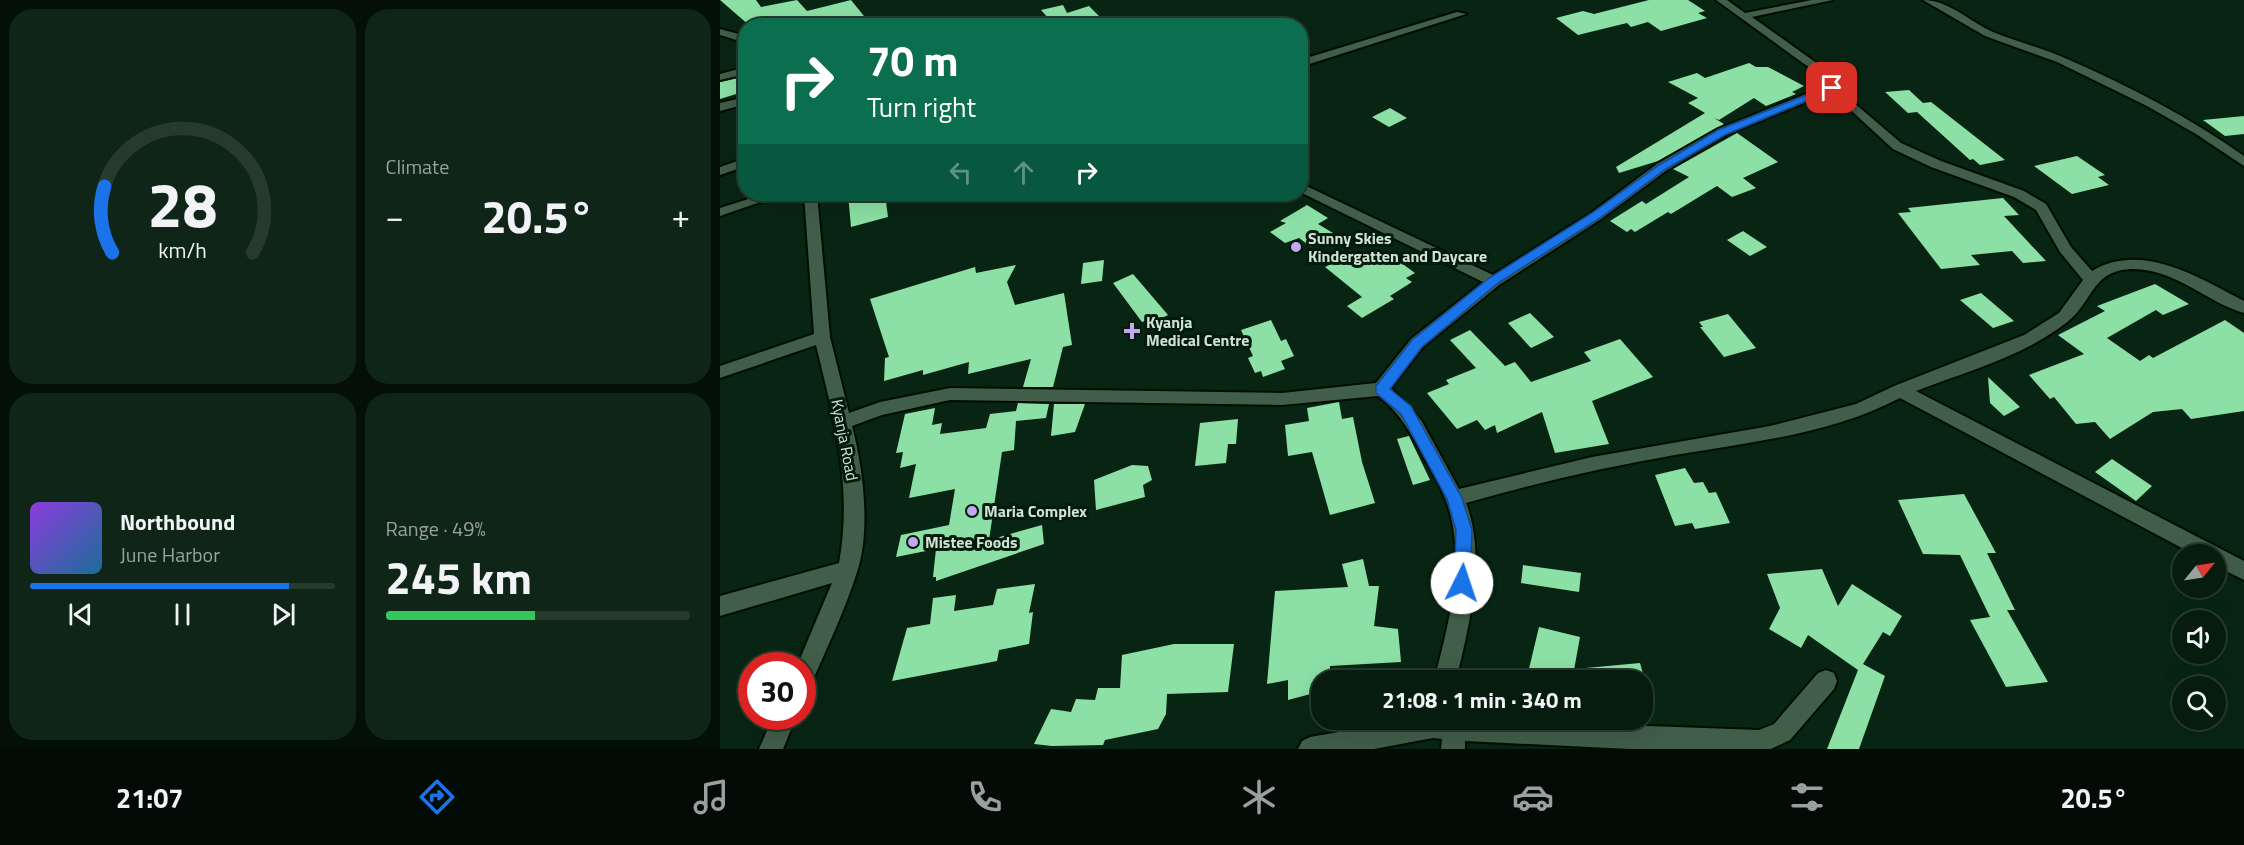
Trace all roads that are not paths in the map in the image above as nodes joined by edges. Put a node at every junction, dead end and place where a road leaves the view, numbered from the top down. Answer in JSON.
{"nodes":[{"id":1,"x":1721,"y":0,"type":"edge"},
{"id":2,"x":1828,"y":0,"type":"edge"},
{"id":3,"x":1929,"y":0,"type":"edge"},
{"id":4,"x":1461,"y":14,"type":"dead end"},
{"id":5,"x":1744,"y":16,"type":"junction"},
{"id":6,"x":720,"y":32,"type":"edge"},
{"id":7,"x":738,"y":38,"type":"edge"},
{"id":8,"x":1308,"y":62,"type":"edge"},
{"id":9,"x":738,"y":72,"type":"edge"},
{"id":10,"x":720,"y":77,"type":"edge"},
{"id":11,"x":1832,"y":88,"type":"junction"},
{"id":12,"x":738,"y":102,"type":"edge"},
{"id":13,"x":720,"y":107,"type":"edge"},
{"id":14,"x":2244,"y":162,"type":"edge"},
{"id":15,"x":738,"y":165,"type":"edge"},
{"id":16,"x":720,"y":171,"type":"edge"},
{"id":17,"x":1308,"y":191,"type":"edge"},
{"id":18,"x":754,"y":201,"type":"edge"},
{"id":19,"x":811,"y":201,"type":"edge"},
{"id":20,"x":720,"y":212,"type":"edge"},
{"id":21,"x":2090,"y":279,"type":"junction"},
{"id":22,"x":1494,"y":280,"type":"junction"},
{"id":23,"x":2244,"y":308,"type":"edge"},
{"id":24,"x":822,"y":337,"type":"junction"},
{"id":25,"x":720,"y":372,"type":"edge"},
{"id":26,"x":1381,"y":390,"type":"junction"},
{"id":27,"x":1900,"y":390,"type":"junction"},
{"id":28,"x":843,"y":422,"type":"junction"},
{"id":29,"x":1454,"y":498,"type":"junction"},
{"id":30,"x":2194,"y":544,"type":"edge"},
{"id":31,"x":2226,"y":561,"type":"edge"},
{"id":32,"x":848,"y":570,"type":"junction"},
{"id":33,"x":2244,"y":571,"type":"edge"},
{"id":34,"x":720,"y":606,"type":"edge"},
{"id":35,"x":813,"y":652,"type":"edge"},
{"id":36,"x":1448,"y":670,"type":"edge"},
{"id":37,"x":1826,"y":681,"type":"dead end"},
{"id":38,"x":779,"y":730,"type":"edge"},
{"id":39,"x":1443,"y":731,"type":"edge"},
{"id":40,"x":771,"y":749,"type":"edge"},
{"id":41,"x":1310,"y":749,"type":"edge"}],
"edges":[{"from":1,"to":5,"type":"street"},
{"from":2,"to":5,"type":"street"},
{"from":3,"to":14,"type":"street"},
{"from":4,"to":8,"type":"street"},
{"from":5,"to":11,"type":"street"},
{"from":6,"to":7,"type":"street"},
{"from":9,"to":10,"type":"street"},
{"from":11,"to":21,"type":"street"},
{"from":11,"to":22,"type":"street"},
{"from":12,"to":13,"type":"street"},
{"from":15,"to":16,"type":"street"},
{"from":17,"to":22,"type":"street"},
{"from":18,"to":20,"type":"street"},
{"from":19,"to":24,"type":"street","name":"Kyanja Road"},
{"from":21,"to":23,"type":"street"},
{"from":21,"to":27,"type":"street"},
{"from":22,"to":26,"type":"street"},
{"from":24,"to":25,"type":"street"},
{"from":24,"to":28,"type":"street","name":"Kyanja Road"},
{"from":26,"to":28,"type":"street"},
{"from":26,"to":29,"type":"street"},
{"from":27,"to":29,"type":"street"},
{"from":27,"to":30,"type":"street"},
{"from":28,"to":32,"type":"street","name":"Kyanja Road"},
{"from":29,"to":36,"type":"street"},
{"from":31,"to":33,"type":"street"},
{"from":32,"to":34,"type":"street"},
{"from":32,"to":35,"type":"street","name":"Kyanja Road"},
{"from":37,"to":39,"type":"street"},
{"from":38,"to":40,"type":"street"},
{"from":39,"to":41,"type":"street"}]}
